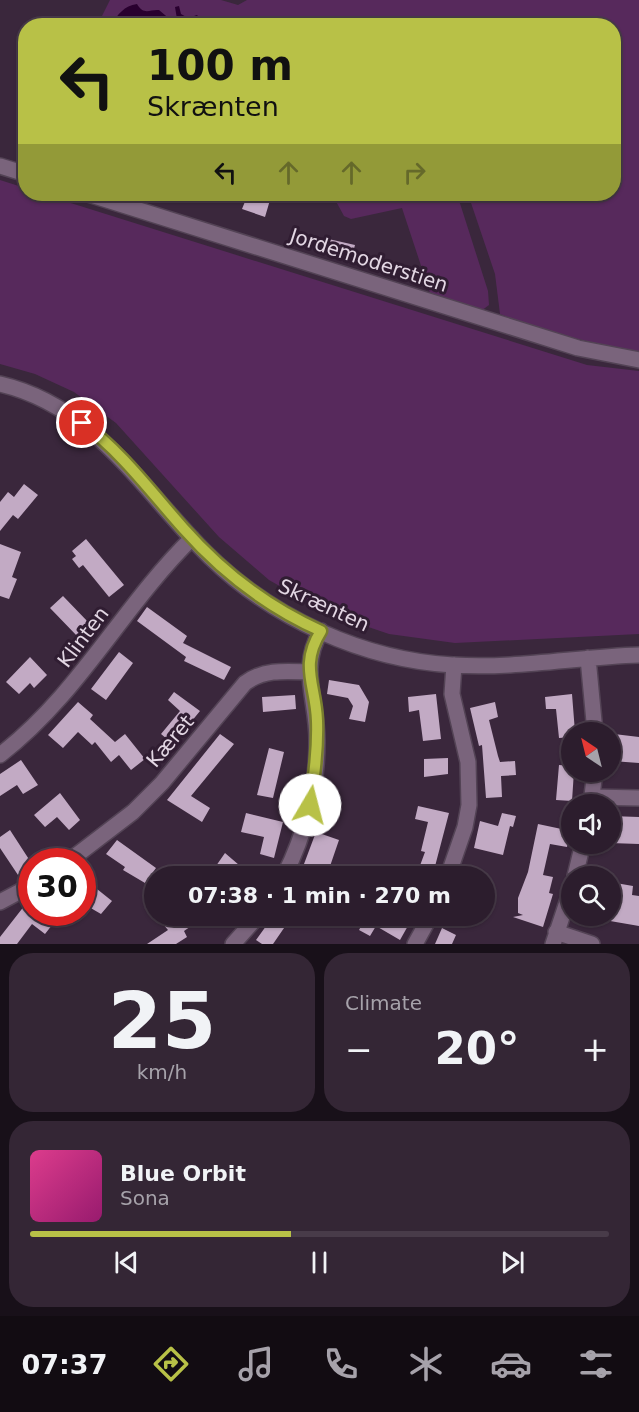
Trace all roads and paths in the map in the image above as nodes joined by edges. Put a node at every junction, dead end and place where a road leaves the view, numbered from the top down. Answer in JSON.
{"nodes":[{"id":1,"x":0,"y":166,"type":"edge"},
{"id":2,"x":18,"y":172,"type":"edge"},
{"id":3,"x":110,"y":201,"type":"edge"},
{"id":4,"x":639,"y":360,"type":"edge"},
{"id":5,"x":0,"y":384,"type":"edge"},
{"id":6,"x":192,"y":538,"type":"junction"},
{"id":7,"x":321,"y":631,"type":"junction"},
{"id":8,"x":639,"y":656,"type":"edge"},
{"id":9,"x":588,"y":658,"type":"junction"},
{"id":10,"x":454,"y":665,"type":"junction"},
{"id":11,"x":308,"y":672,"type":"junction"},
{"id":12,"x":594,"y":722,"type":"edge"},
{"id":13,"x":0,"y":755,"type":"edge"},
{"id":14,"x":639,"y":798,"type":"edge"},
{"id":15,"x":621,"y":799,"type":"edge"},
{"id":16,"x":86,"y":848,"type":"edge"},
{"id":17,"x":288,"y":866,"type":"edge"},
{"id":18,"x":451,"y":866,"type":"edge"},
{"id":19,"x":18,"y":892,"type":"edge"},
{"id":20,"x":0,"y":902,"type":"edge"},
{"id":21,"x":561,"y":920,"type":"edge"},
{"id":22,"x":249,"y":926,"type":"edge"},
{"id":23,"x":425,"y":926,"type":"edge"},
{"id":24,"x":555,"y":938,"type":"edge"},
{"id":25,"x":233,"y":944,"type":"edge"},
{"id":26,"x":415,"y":944,"type":"edge"},
{"id":27,"x":592,"y":944,"type":"edge"}],
"edges":[{"from":1,"to":2,"type":"street"},
{"from":3,"to":4,"type":"street","name":"Jordemoderstien"},
{"from":5,"to":6,"type":"street","name":"Skrænten"},
{"from":6,"to":7,"type":"street","name":"Skrænten"},
{"from":6,"to":13,"type":"street","name":"Klinten"},
{"from":7,"to":10,"type":"street","name":"Skrænten"},
{"from":7,"to":11,"type":"street"},
{"from":8,"to":9,"type":"street","name":"Skrænten"},
{"from":9,"to":10,"type":"street","name":"Skrænten"},
{"from":9,"to":12,"type":"street"},
{"from":10,"to":18,"type":"street"},
{"from":11,"to":16,"type":"street","name":"Kæret"},
{"from":11,"to":17,"type":"street"},
{"from":14,"to":15,"type":"street"},
{"from":19,"to":20,"type":"street"},
{"from":21,"to":24,"type":"street"},
{"from":22,"to":25,"type":"street"},
{"from":23,"to":26,"type":"street"},
{"from":24,"to":27,"type":"street"}]}
